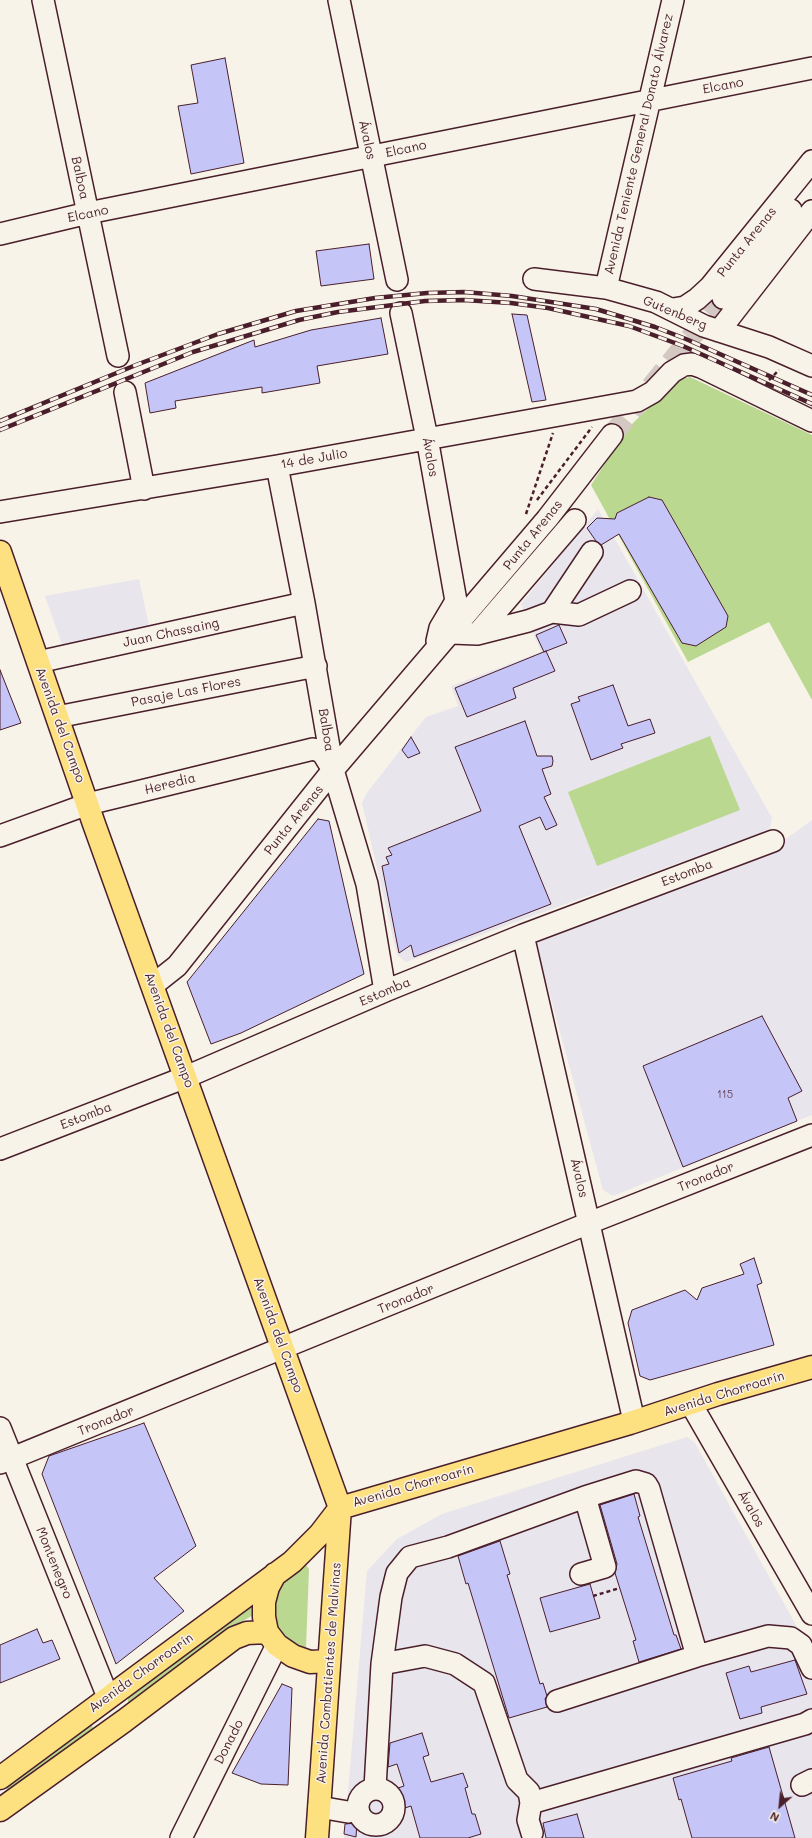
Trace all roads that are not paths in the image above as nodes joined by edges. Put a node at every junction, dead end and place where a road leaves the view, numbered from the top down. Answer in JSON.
{"nodes":[{"id":1,"x":43,"y":0,"type":"edge"},
{"id":2,"x":339,"y":0,"type":"edge"},
{"id":3,"x":673,"y":0,"type":"edge"},
{"id":4,"x":812,"y":68,"type":"edge"},
{"id":5,"x":648,"y":100,"type":"junction"},
{"id":6,"x":371,"y":157,"type":"junction"},
{"id":7,"x":812,"y":161,"type":"edge"},
{"id":8,"x":812,"y":182,"type":"edge"},
{"id":9,"x":812,"y":211,"type":"edge"},
{"id":10,"x":88,"y":214,"type":"junction"},
{"id":11,"x":0,"y":234,"type":"edge"},
{"id":12,"x":534,"y":279,"type":"dead end"},
{"id":13,"x":396,"y":280,"type":"dead end"},
{"id":14,"x":606,"y":288,"type":"junction"},
{"id":15,"x":723,"y":298,"type":"tunnel mouth"},
{"id":16,"x":673,"y":309,"type":"junction"},
{"id":17,"x":401,"y":313,"type":"dead end"},
{"id":18,"x":719,"y":331,"type":"junction"},
{"id":19,"x":118,"y":356,"type":"dead end"},
{"id":20,"x":812,"y":366,"type":"edge"},
{"id":21,"x":126,"y":392,"type":"dead end"},
{"id":22,"x":812,"y":421,"type":"edge"},
{"id":23,"x":612,"y":435,"type":"tunnel mouth"},
{"id":24,"x":426,"y":438,"type":"junction"},
{"id":25,"x":277,"y":466,"type":"junction"},
{"id":26,"x":144,"y":489,"type":"junction"},
{"id":27,"x":0,"y":512,"type":"edge"},
{"id":28,"x":575,"y":520,"type":"dead end"},
{"id":29,"x":0,"y":552,"type":"edge"},
{"id":30,"x":592,"y":552,"type":"dead end"},
{"id":31,"x":630,"y":591,"type":"dead end"},
{"id":32,"x":456,"y":601,"type":"joint"},
{"id":33,"x":304,"y":603,"type":"junction"},
{"id":34,"x":552,"y":612,"type":"junction"},
{"id":35,"x":452,"y":633,"type":"junction"},
{"id":36,"x":477,"y":634,"type":"junction"},
{"id":37,"x":434,"y":652,"type":"junction"},
{"id":38,"x":38,"y":662,"type":"junction"},
{"id":39,"x":316,"y":666,"type":"junction"},
{"id":40,"x":57,"y":717,"type":"junction"},
{"id":41,"x":333,"y":770,"type":"junction"},
{"id":42,"x":88,"y":804,"type":"junction"},
{"id":43,"x":0,"y":836,"type":"edge"},
{"id":44,"x":773,"y":841,"type":"dead end"},
{"id":45,"x":523,"y":935,"type":"junction"},
{"id":46,"x":153,"y":985,"type":"junction"},
{"id":47,"x":385,"y":991,"type":"junction"},
{"id":48,"x":186,"y":1077,"type":"junction"},
{"id":49,"x":812,"y":1135,"type":"edge"},
{"id":50,"x":0,"y":1149,"type":"edge"},
{"id":51,"x":589,"y":1223,"type":"junction"},
{"id":52,"x":282,"y":1349,"type":"junction"},
{"id":53,"x":812,"y":1367,"type":"edge"},
{"id":54,"x":691,"y":1404,"type":"junction"},
{"id":55,"x":634,"y":1421,"type":"junction"},
{"id":56,"x":0,"y":1428,"type":"edge"},
{"id":57,"x":6,"y":1461,"type":"edge"},
{"id":58,"x":585,"y":1497,"type":"junction"},
{"id":59,"x":340,"y":1508,"type":"junction"},
{"id":60,"x":275,"y":1574,"type":"junction"},
{"id":61,"x":581,"y":1574,"type":"dead end"},
{"id":62,"x":812,"y":1614,"type":"edge"},
{"id":63,"x":272,"y":1639,"type":"junction"},
{"id":64,"x":697,"y":1656,"type":"junction"},
{"id":65,"x":329,"y":1661,"type":"junction"},
{"id":66,"x":382,"y":1664,"type":"junction"},
{"id":67,"x":812,"y":1668,"type":"edge"},
{"id":68,"x":108,"y":1697,"type":"junction"},
{"id":69,"x":557,"y":1701,"type":"dead end"},
{"id":70,"x":124,"y":1721,"type":"junction"},
{"id":71,"x":810,"y":1728,"type":"edge"},
{"id":72,"x":0,"y":1778,"type":"edge"},
{"id":73,"x":375,"y":1788,"type":"junction"},
{"id":74,"x":531,"y":1804,"type":"junction"},
{"id":75,"x":319,"y":1807,"type":"junction"},
{"id":76,"x":0,"y":1810,"type":"edge"},
{"id":77,"x":358,"y":1810,"type":"junction"},
{"id":78,"x":387,"y":1831,"type":"edge"},
{"id":79,"x":527,"y":1836,"type":"edge"},
{"id":80,"x":181,"y":1838,"type":"edge"},
{"id":81,"x":317,"y":1838,"type":"edge"}],
"edges":[{"from":1,"to":10,"type":"street","name":"Balboa"},
{"from":2,"to":6,"type":"street","name":"Ávalos"},
{"from":3,"to":5,"type":"street","name":"Avenida Teniente General Donato Álvarez"},
{"from":4,"to":5,"type":"street","name":"Elcano"},
{"from":5,"to":6,"type":"street","name":"Elcano"},
{"from":5,"to":14,"type":"street","name":"Avenida Teniente General Donato Álvarez"},
{"from":6,"to":10,"type":"street","name":"Elcano"},
{"from":6,"to":13,"type":"street","name":"Ávalos"},
{"from":7,"to":16,"type":"street","name":"Punta Arenas"},
{"from":8,"to":15,"type":"street","name":"Punta Arenas"},
{"from":9,"to":18,"type":"street"},
{"from":10,"to":11,"type":"street","name":"Elcano"},
{"from":10,"to":19,"type":"street","name":"Balboa"},
{"from":12,"to":14,"type":"street","name":"Gutenberg"},
{"from":14,"to":16,"type":"street","name":"Gutenberg"},
{"from":16,"to":18,"type":"street","name":"Gutenberg"},
{"from":17,"to":24,"type":"street","name":"Ávalos"},
{"from":18,"to":20,"type":"street","name":"Gutenberg"},
{"from":21,"to":26,"type":"street"},
{"from":22,"to":24,"type":"street","name":"14 de Julio"},
{"from":23,"to":35,"type":"street","name":"Punta Arenas"},
{"from":24,"to":25,"type":"street","name":"14 de Julio"},
{"from":24,"to":32,"type":"street","name":"Ávalos"},
{"from":25,"to":26,"type":"street","name":"14 de Julio"},
{"from":25,"to":33,"type":"street","name":"Balboa"},
{"from":26,"to":27,"type":"street","name":"14 de Julio"},
{"from":28,"to":36,"type":"street","name":"Punta Arenas"},
{"from":29,"to":38,"type":"main road","name":"Avenida del Campo"},
{"from":30,"to":34,"type":"street"},
{"from":31,"to":34,"type":"street"},
{"from":32,"to":37,"type":"street","name":"Punta Arenas"},
{"from":33,"to":38,"type":"street","name":"Juan Chassaing"},
{"from":33,"to":39,"type":"street","name":"Balboa"},
{"from":34,"to":36,"type":"street"},
{"from":35,"to":36,"type":"street"},
{"from":35,"to":37,"type":"street","name":"Punta Arenas"},
{"from":37,"to":41,"type":"street","name":"Punta Arenas"},
{"from":38,"to":40,"type":"main road","name":"Avenida del Campo"},
{"from":39,"to":40,"type":"street","name":"Pasaje Las Flores"},
{"from":39,"to":41,"type":"street","name":"Balboa"},
{"from":40,"to":42,"type":"main road","name":"Avenida del Campo"},
{"from":41,"to":42,"type":"street","name":"Heredia"},
{"from":41,"to":46,"type":"street","name":"Punta Arenas"},
{"from":41,"to":47,"type":"street","name":"Balboa"},
{"from":42,"to":43,"type":"street","name":"Heredia"},
{"from":42,"to":46,"type":"main road","name":"Avenida del Campo"},
{"from":44,"to":45,"type":"street","name":"Estomba"},
{"from":45,"to":47,"type":"street","name":"Estomba"},
{"from":45,"to":51,"type":"street","name":"Ávalos"},
{"from":46,"to":48,"type":"main road","name":"Avenida del Campo"},
{"from":47,"to":48,"type":"street","name":"Estomba"},
{"from":48,"to":50,"type":"street","name":"Estomba"},
{"from":48,"to":52,"type":"main road","name":"Avenida del Campo"},
{"from":49,"to":51,"type":"street","name":"Tronador"},
{"from":51,"to":52,"type":"street","name":"Tronador"},
{"from":51,"to":55,"type":"street","name":"Ávalos"},
{"from":52,"to":57,"type":"street","name":"Tronador"},
{"from":52,"to":59,"type":"main road","name":"Avenida del Campo"},
{"from":53,"to":54,"type":"main road","name":"Avenida Chorroarín"},
{"from":54,"to":55,"type":"main road","name":"Avenida Chorroarín"},
{"from":54,"to":62,"type":"street","name":"Ávalos"},
{"from":55,"to":59,"type":"main road","name":"Avenida Chorroarín"},
{"from":56,"to":57,"type":"street","name":"Montenegro"},
{"from":57,"to":68,"type":"street","name":"Montenegro"},
{"from":58,"to":61,"type":"street"},
{"from":58,"to":64,"type":"street"},
{"from":58,"to":66,"type":"street"},
{"from":59,"to":60,"type":"main road","name":"Avenida Chorroarín"},
{"from":59,"to":65,"type":"main road","name":"Avenida Combatientes de Malvinas"},
{"from":60,"to":63,"type":"main road"},
{"from":60,"to":68,"type":"main road","name":"Avenida Chorroarín"},
{"from":63,"to":65,"type":"main road"},
{"from":63,"to":70,"type":"main road","name":"Avenida Chorroarín"},
{"from":63,"to":80,"type":"street","name":"Donado"},
{"from":64,"to":67,"type":"street"},
{"from":64,"to":69,"type":"street"},
{"from":65,"to":75,"type":"main road","name":"Avenida Combatientes de Malvinas"},
{"from":66,"to":73,"type":"street"},
{"from":66,"to":74,"type":"street"},
{"from":68,"to":70,"type":"main road"},
{"from":68,"to":72,"type":"main road","name":"Avenida Chorroarín"},
{"from":70,"to":76,"type":"main road","name":"Avenida Chorroarín"},
{"from":71,"to":74,"type":"street"},
{"from":73,"to":77,"type":"street"},
{"from":73,"to":78,"type":"street"},
{"from":74,"to":79,"type":"street"},
{"from":75,"to":77,"type":"street"},
{"from":75,"to":81,"type":"main road","name":"Avenida Combatientes de Malvinas"},
{"from":77,"to":78,"type":"street"}]}
